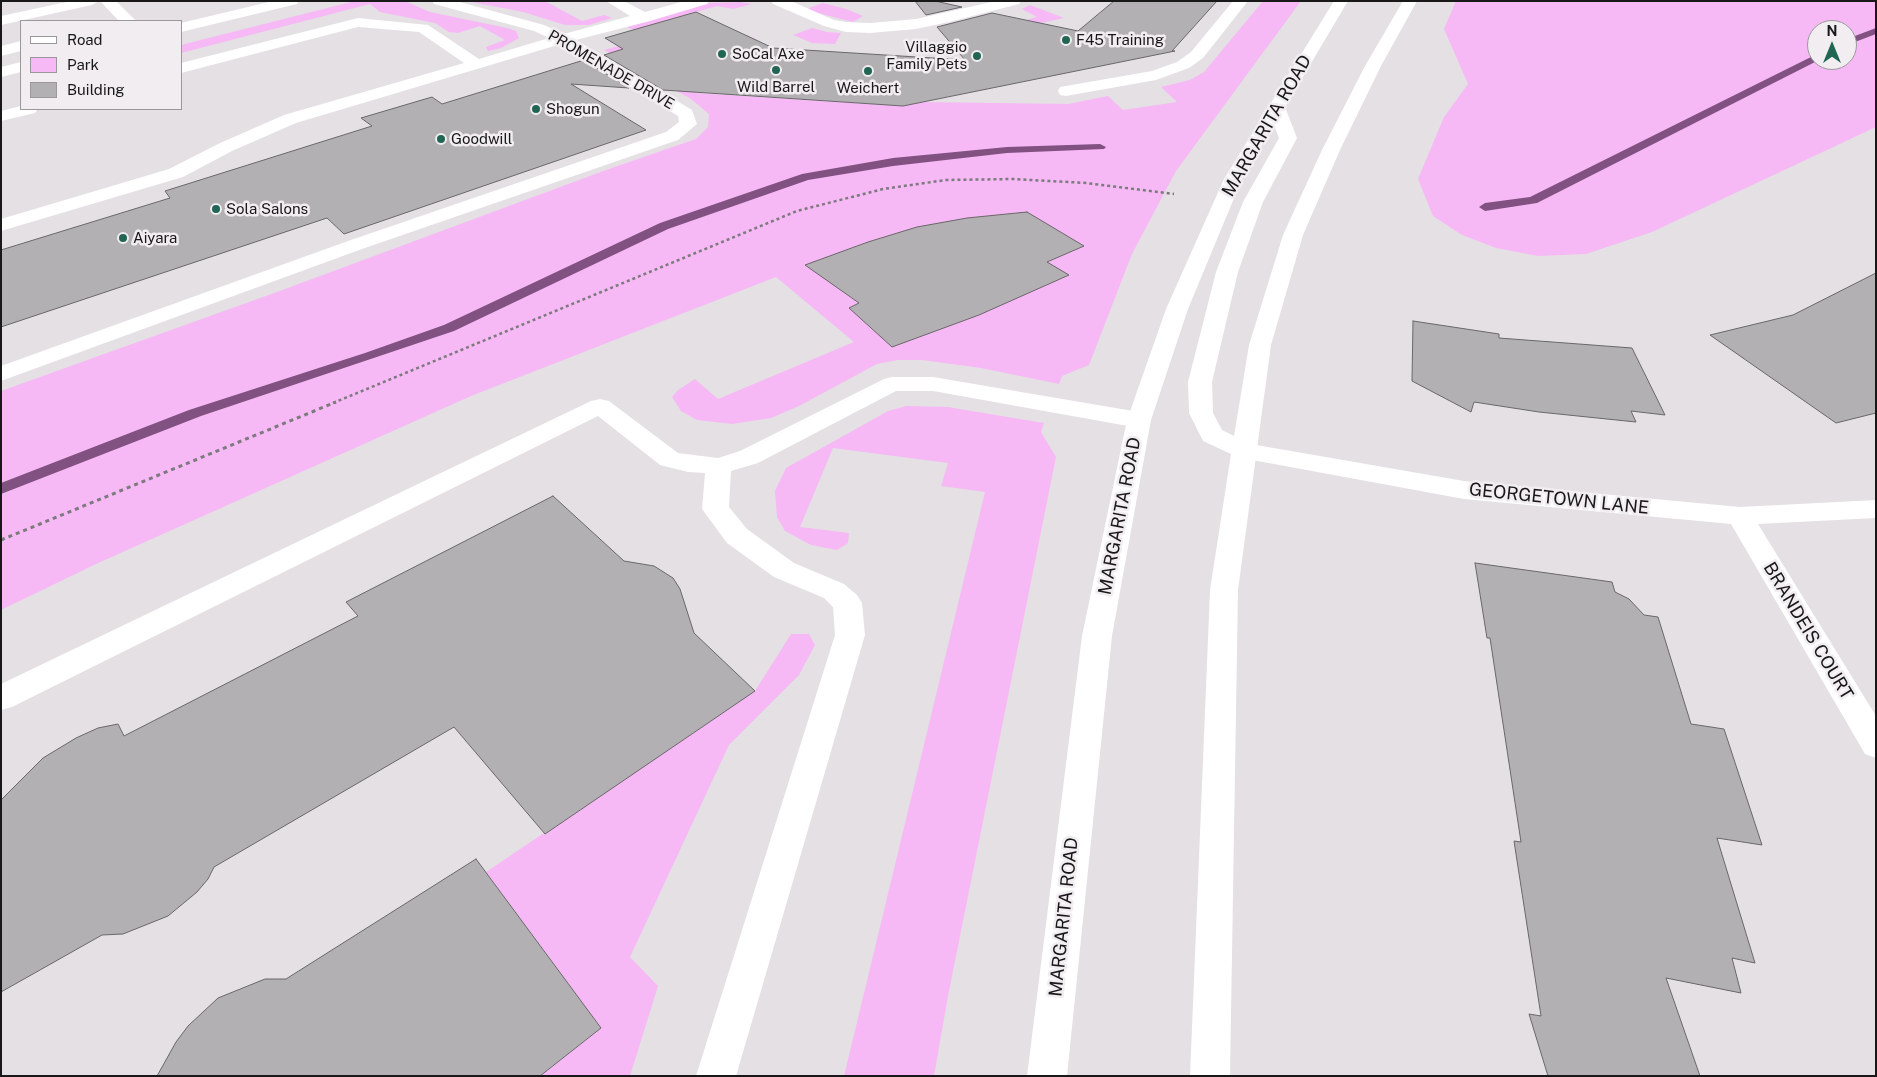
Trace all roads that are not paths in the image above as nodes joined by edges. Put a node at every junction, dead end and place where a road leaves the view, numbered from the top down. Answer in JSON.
{"nodes":[{"id":1,"x":92,"y":1,"type":"edge"},
{"id":2,"x":107,"y":1,"type":"edge"},
{"id":3,"x":292,"y":1,"type":"edge"},
{"id":4,"x":438,"y":1,"type":"edge"},
{"id":5,"x":613,"y":1,"type":"edge"},
{"id":6,"x":702,"y":1,"type":"edge"},
{"id":7,"x":778,"y":1,"type":"edge"},
{"id":8,"x":1014,"y":1,"type":"edge"},
{"id":9,"x":1241,"y":1,"type":"edge"},
{"id":10,"x":1341,"y":1,"type":"edge"},
{"id":11,"x":1410,"y":1,"type":"edge"},
{"id":12,"x":645,"y":18,"type":"junction"},
{"id":13,"x":129,"y":20,"type":"edge"},
{"id":14,"x":1,"y":22,"type":"edge"},
{"id":15,"x":182,"y":28,"type":"edge"},
{"id":16,"x":563,"y":39,"type":"junction"},
{"id":17,"x":20,"y":46,"type":"edge"},
{"id":18,"x":1,"y":51,"type":"edge"},
{"id":19,"x":476,"y":64,"type":"junction"},
{"id":20,"x":20,"y":67,"type":"edge"},
{"id":21,"x":182,"y":68,"type":"edge"},
{"id":22,"x":1,"y":72,"type":"edge"},
{"id":23,"x":1066,"y":91,"type":"dead end"},
{"id":24,"x":1277,"y":108,"type":"junction"},
{"id":25,"x":25,"y":110,"type":"edge"},
{"id":26,"x":1,"y":116,"type":"edge"},
{"id":27,"x":1,"y":225,"type":"edge"},
{"id":28,"x":1,"y":374,"type":"edge"},
{"id":29,"x":1139,"y":420,"type":"junction"},
{"id":30,"x":1245,"y":450,"type":"junction"},
{"id":31,"x":719,"y":466,"type":"junction"},
{"id":32,"x":1876,"y":509,"type":"edge"},
{"id":33,"x":1740,"y":516,"type":"junction"},
{"id":34,"x":1,"y":698,"type":"edge"},
{"id":35,"x":1876,"y":745,"type":"edge"},
{"id":36,"x":716,"y":1076,"type":"edge"},
{"id":37,"x":1047,"y":1076,"type":"edge"},
{"id":38,"x":1210,"y":1076,"type":"edge"}],
"edges":[{"from":1,"to":14,"type":"main road"},
{"from":2,"to":13,"type":"main road"},
{"from":3,"to":15,"type":"main road"},
{"from":4,"to":16,"type":"main road","name":"PROMENADE DRIVE"},
{"from":5,"to":12,"type":"main road"},
{"from":6,"to":12,"type":"main road"},
{"from":7,"to":8,"type":"main road"},
{"from":9,"to":23,"type":"main road"},
{"from":10,"to":24,"type":"main road","name":"MARGARITA ROAD"},
{"from":11,"to":30,"type":"main road"},
{"from":12,"to":16,"type":"main road"},
{"from":16,"to":19,"type":"main road"},
{"from":16,"to":28,"type":"main road","name":"PROMENADE DRIVE"},
{"from":17,"to":18,"type":"main road"},
{"from":19,"to":21,"type":"main road"},
{"from":19,"to":27,"type":"main road"},
{"from":20,"to":22,"type":"main road"},
{"from":24,"to":29,"type":"main road","name":"MARGARITA ROAD"},
{"from":24,"to":30,"type":"main road","name":"GEORGETOWN LANE"},
{"from":25,"to":26,"type":"main road"},
{"from":29,"to":31,"type":"main road"},
{"from":29,"to":37,"type":"main road","name":"MARGARITA ROAD"},
{"from":30,"to":33,"type":"main road","name":"GEORGETOWN LANE"},
{"from":30,"to":38,"type":"main road"},
{"from":31,"to":34,"type":"main road"},
{"from":31,"to":36,"type":"main road"},
{"from":32,"to":33,"type":"main road","name":"GEORGETOWN LANE"},
{"from":33,"to":35,"type":"main road","name":"BRANDEIS COURT"}]}
